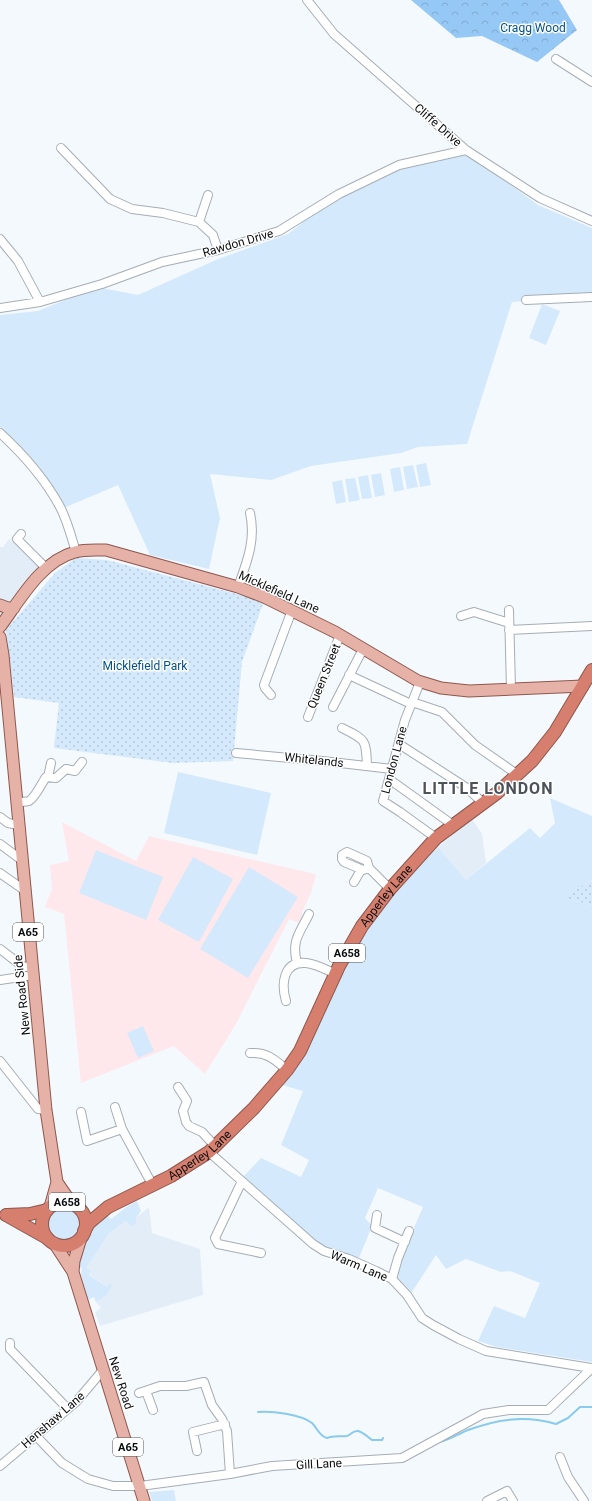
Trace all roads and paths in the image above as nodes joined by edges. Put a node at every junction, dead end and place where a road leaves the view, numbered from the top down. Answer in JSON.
{"nodes":[{"id":1,"x":307,"y":0,"type":"edge"},
{"id":2,"x":556,"y":58,"type":"dead end"},
{"id":3,"x":592,"y":82,"type":"edge"},
{"id":4,"x":61,"y":148,"type":"dead end"},
{"id":5,"x":466,"y":150,"type":"junction"},
{"id":6,"x":208,"y":195,"type":"dead end"},
{"id":7,"x":592,"y":221,"type":"edge"},
{"id":8,"x":199,"y":222,"type":"junction"},
{"id":9,"x":0,"y":239,"type":"edge"},
{"id":10,"x":218,"y":250,"type":"junction"},
{"id":11,"x":592,"y":297,"type":"edge"},
{"id":12,"x":526,"y":300,"type":"dead end"},
{"id":13,"x":40,"y":302,"type":"junction"},
{"id":14,"x":0,"y":308,"type":"edge"},
{"id":15,"x":0,"y":433,"type":"edge"},
{"id":16,"x":250,"y":513,"type":"dead end"},
{"id":17,"x":20,"y":534,"type":"dead end"},
{"id":18,"x":76,"y":552,"type":"junction"},
{"id":19,"x":46,"y":568,"type":"junction"},
{"id":20,"x":238,"y":587,"type":"junction"},
{"id":21,"x":0,"y":605,"type":"edge"},
{"id":22,"x":14,"y":608,"type":"junction"},
{"id":23,"x":292,"y":610,"type":"junction"},
{"id":24,"x":509,"y":610,"type":"dead end"},
{"id":25,"x":461,"y":616,"type":"dead end"},
{"id":26,"x":509,"y":626,"type":"junction"},
{"id":27,"x":592,"y":626,"type":"edge"},
{"id":28,"x":0,"y":627,"type":"edge"},
{"id":29,"x":340,"y":635,"type":"junction"},
{"id":30,"x":0,"y":637,"type":"edge"},
{"id":31,"x":363,"y":649,"type":"junction"},
{"id":32,"x":591,"y":672,"type":"edge"},
{"id":33,"x":349,"y":675,"type":"junction"},
{"id":34,"x":420,"y":682,"type":"junction"},
{"id":35,"x":569,"y":686,"type":"junction"},
{"id":36,"x":583,"y":686,"type":"junction"},
{"id":37,"x":511,"y":689,"type":"junction"},
{"id":38,"x":271,"y":695,"type":"dead end"},
{"id":39,"x":412,"y":703,"type":"junction"},
{"id":40,"x":333,"y":707,"type":"dead end"},
{"id":41,"x":308,"y":717,"type":"dead end"},
{"id":42,"x":342,"y":728,"type":"dead end"},
{"id":43,"x":399,"y":744,"type":"junction"},
{"id":44,"x":236,"y":753,"type":"dead end"},
{"id":45,"x":82,"y":762,"type":"dead end"},
{"id":46,"x":51,"y":763,"type":"dead end"},
{"id":47,"x":367,"y":766,"type":"junction"},
{"id":48,"x":392,"y":769,"type":"junction"},
{"id":49,"x":518,"y":775,"type":"junction"},
{"id":50,"x":48,"y":777,"type":"junction"},
{"id":51,"x":389,"y":779,"type":"junction"},
{"id":52,"x":16,"y":802,"type":"junction"},
{"id":53,"x":483,"y":803,"type":"junction"},
{"id":54,"x":0,"y":817,"type":"edge"},
{"id":55,"x":19,"y":825,"type":"junction"},
{"id":56,"x":453,"y":825,"type":"junction"},
{"id":57,"x":436,"y":838,"type":"junction"},
{"id":58,"x":0,"y":844,"type":"edge"},
{"id":59,"x":23,"y":861,"type":"junction"},
{"id":60,"x":0,"y":873,"type":"edge"},
{"id":61,"x":354,"y":882,"type":"dead end"},
{"id":62,"x":390,"y":888,"type":"junction"},
{"id":63,"x":24,"y":890,"type":"junction"},
{"id":64,"x":309,"y":914,"type":"dead end"},
{"id":65,"x":0,"y":949,"type":"edge"},
{"id":66,"x":297,"y":963,"type":"junction"},
{"id":67,"x":33,"y":972,"type":"junction"},
{"id":68,"x":336,"y":974,"type":"junction"},
{"id":69,"x":0,"y":980,"type":"edge"},
{"id":70,"x":286,"y":1001,"type":"dead end"},
{"id":71,"x":250,"y":1053,"type":"dead end"},
{"id":72,"x":0,"y":1062,"type":"edge"},
{"id":73,"x":287,"y":1070,"type":"junction"},
{"id":74,"x":178,"y":1087,"type":"dead end"},
{"id":75,"x":115,"y":1107,"type":"dead end"},
{"id":76,"x":46,"y":1110,"type":"junction"},
{"id":77,"x":80,"y":1112,"type":"dead end"},
{"id":78,"x":122,"y":1129,"type":"junction"},
{"id":79,"x":212,"y":1149,"type":"junction"},
{"id":80,"x":242,"y":1181,"type":"junction"},
{"id":81,"x":57,"y":1182,"type":"junction"},
{"id":82,"x":153,"y":1186,"type":"junction"},
{"id":83,"x":75,"y":1206,"type":"junction"},
{"id":84,"x":108,"y":1207,"type":"junction"},
{"id":85,"x":49,"y":1208,"type":"junction"},
{"id":86,"x":3,"y":1214,"type":"edge"},
{"id":87,"x":377,"y":1215,"type":"dead end"},
{"id":88,"x":409,"y":1231,"type":"dead end"},
{"id":89,"x":83,"y":1234,"type":"junction"},
{"id":90,"x":51,"y":1241,"type":"junction"},
{"id":91,"x":405,"y":1242,"type":"junction"},
{"id":92,"x":261,"y":1252,"type":"dead end"},
{"id":93,"x":73,"y":1272,"type":"junction"},
{"id":94,"x":392,"y":1279,"type":"junction"},
{"id":95,"x":10,"y":1343,"type":"dead end"},
{"id":96,"x":592,"y":1368,"type":"edge"},
{"id":97,"x":103,"y":1370,"type":"junction"},
{"id":98,"x":68,"y":1409,"type":"junction"},
{"id":99,"x":153,"y":1410,"type":"dead end"},
{"id":100,"x":225,"y":1424,"type":"junction"},
{"id":101,"x":36,"y":1436,"type":"junction"},
{"id":102,"x":197,"y":1451,"type":"dead end"},
{"id":103,"x":560,"y":1456,"type":"dead end"},
{"id":104,"x":0,"y":1466,"type":"edge"},
{"id":105,"x":230,"y":1474,"type":"junction"},
{"id":106,"x":140,"y":1486,"type":"junction"},
{"id":107,"x":144,"y":1501,"type":"edge"},
{"id":108,"x":487,"y":1501,"type":"edge"},
{"id":109,"x":513,"y":1501,"type":"edge"},
{"id":110,"x":584,"y":1501,"type":"edge"}],
"edges":[{"from":1,"to":5,"type":"street","name":"Cliffe Drive"},
{"from":2,"to":3,"type":"street"},
{"from":4,"to":8,"type":"street"},
{"from":5,"to":7,"type":"street","name":"Cliffe Drive"},
{"from":5,"to":10,"type":"street","name":"Rawdon Drive"},
{"from":6,"to":8,"type":"street"},
{"from":8,"to":10,"type":"street"},
{"from":9,"to":13,"type":"street"},
{"from":10,"to":13,"type":"street","name":"Rawdon Drive"},
{"from":11,"to":12,"type":"street"},
{"from":13,"to":14,"type":"street","name":"Rawdon Drive"},
{"from":15,"to":18,"type":"street"},
{"from":16,"to":20,"type":"street"},
{"from":17,"to":19,"type":"street"},
{"from":18,"to":19,"type":"main road","name":"Micklefield Lane"},
{"from":18,"to":20,"type":"main road","name":"Micklefield Lane"},
{"from":19,"to":22,"type":"main road","name":"Micklefield Lane"},
{"from":20,"to":23,"type":"main road","name":"Micklefield Lane"},
{"from":21,"to":22,"type":"main road"},
{"from":22,"to":28,"type":"main road","name":"Micklefield Lane"},
{"from":23,"to":29,"type":"main road","name":"Micklefield Lane"},
{"from":23,"to":38,"type":"street"},
{"from":24,"to":26,"type":"street"},
{"from":25,"to":26,"type":"street"},
{"from":26,"to":27,"type":"street"},
{"from":26,"to":37,"type":"street"},
{"from":29,"to":31,"type":"main road","name":"Micklefield Lane"},
{"from":29,"to":41,"type":"street","name":"Queen Street"},
{"from":30,"to":52,"type":"main road","name":"New Road Side","number":"A65"},
{"from":31,"to":33,"type":"street"},
{"from":31,"to":34,"type":"main road","name":"Micklefield Lane"},
{"from":32,"to":35,"type":"main road","name":"Micklefield Lane"},
{"from":32,"to":36,"type":"highway","name":"Apperley Lane","number":"A658"},
{"from":33,"to":39,"type":"street"},
{"from":33,"to":40,"type":"street"},
{"from":34,"to":37,"type":"main road","name":"Micklefield Lane"},
{"from":34,"to":39,"type":"street","name":"London Lane"},
{"from":35,"to":36,"type":"main road","name":"Micklefield Lane"},
{"from":35,"to":37,"type":"main road","name":"Micklefield Lane"},
{"from":36,"to":49,"type":"highway","name":"Apperley Lane","number":"A658"},
{"from":39,"to":43,"type":"street","name":"London Lane"},
{"from":39,"to":49,"type":"street"},
{"from":42,"to":47,"type":"street"},
{"from":43,"to":48,"type":"street","name":"London Lane"},
{"from":43,"to":53,"type":"street"},
{"from":44,"to":47,"type":"street","name":"Whitelands"},
{"from":45,"to":50,"type":"street"},
{"from":46,"to":50,"type":"street"},
{"from":47,"to":48,"type":"street","name":"Whitelands"},
{"from":48,"to":51,"type":"street","name":"London Lane"},
{"from":49,"to":53,"type":"highway","name":"Apperley Lane","number":"A658"},
{"from":50,"to":52,"type":"street"},
{"from":51,"to":56,"type":"street"},
{"from":51,"to":57,"type":"street","name":"London Lane"},
{"from":52,"to":55,"type":"main road","name":"New Road Side","number":"A65"},
{"from":53,"to":56,"type":"highway","name":"Apperley Lane","number":"A658"},
{"from":54,"to":55,"type":"street"},
{"from":55,"to":59,"type":"main road","name":"New Road Side","number":"A65"},
{"from":56,"to":57,"type":"highway","name":"Apperley Lane","number":"A658"},
{"from":57,"to":62,"type":"highway","name":"Apperley Lane","number":"A658"},
{"from":58,"to":59,"type":"street"},
{"from":59,"to":63,"type":"main road","name":"New Road Side","number":"A65"},
{"from":60,"to":63,"type":"street"},
{"from":61,"to":62,"type":"street"},
{"from":62,"to":68,"type":"highway","name":"Apperley Lane","number":"A658"},
{"from":63,"to":67,"type":"main road","name":"New Road Side","number":"A65"},
{"from":64,"to":66,"type":"street"},
{"from":65,"to":67,"type":"street"},
{"from":66,"to":68,"type":"street"},
{"from":66,"to":70,"type":"street"},
{"from":67,"to":69,"type":"street"},
{"from":67,"to":76,"type":"main road","name":"New Road Side","number":"A65"},
{"from":68,"to":73,"type":"highway","name":"Apperley Lane","number":"A658"},
{"from":71,"to":73,"type":"street"},
{"from":72,"to":76,"type":"street"},
{"from":73,"to":79,"type":"highway","name":"Apperley Lane","number":"A658"},
{"from":74,"to":79,"type":"street","name":"Warm Lane"},
{"from":75,"to":78,"type":"street"},
{"from":76,"to":81,"type":"main road","name":"New Road Side","number":"A65"},
{"from":77,"to":78,"type":"street"},
{"from":78,"to":82,"type":"street"},
{"from":79,"to":80,"type":"street","name":"Warm Lane"},
{"from":79,"to":82,"type":"highway","name":"Apperley Lane","number":"A658"},
{"from":80,"to":92,"type":"street"},
{"from":80,"to":94,"type":"street","name":"Warm Lane"},
{"from":81,"to":83,"type":"main road","name":"New Road Side","number":"A65"},
{"from":81,"to":85,"type":"main road","name":"New Road Side","number":"A65"},
{"from":82,"to":84,"type":"highway","name":"Apperley Lane","number":"A658"},
{"from":83,"to":84,"type":"highway","name":"Apperley Lane","number":"A658"},
{"from":83,"to":85,"type":"highway","number":"A658"},
{"from":83,"to":89,"type":"highway","number":"A658"},
{"from":84,"to":89,"type":"highway","name":"Apperley Lane","number":"A658"},
{"from":85,"to":86,"type":"highway","number":"A658"},
{"from":85,"to":90,"type":"highway","number":"A658"},
{"from":86,"to":90,"type":"highway","number":"A658"},
{"from":87,"to":91,"type":"street"},
{"from":88,"to":91,"type":"street"},
{"from":89,"to":90,"type":"highway","number":"A658"},
{"from":89,"to":93,"type":"main road","name":"New Road","number":"A65"},
{"from":90,"to":93,"type":"main road","name":"New Road","number":"A65"},
{"from":91,"to":94,"type":"street"},
{"from":93,"to":97,"type":"main road","name":"New Road","number":"A65"},
{"from":94,"to":96,"type":"street","name":"Warm Lane"},
{"from":95,"to":98,"type":"street"},
{"from":96,"to":105,"type":"street","name":"Gill Lane"},
{"from":97,"to":98,"type":"street","name":"Henshaw Lane"},
{"from":97,"to":106,"type":"main road","name":"New Road","number":"A65"},
{"from":98,"to":101,"type":"street","name":"Henshaw Lane"},
{"from":99,"to":100,"type":"street"},
{"from":100,"to":102,"type":"street"},
{"from":100,"to":105,"type":"street"},
{"from":101,"to":104,"type":"street","name":"Henshaw Lane"},
{"from":101,"to":106,"type":"street","name":"Gill Lane"},
{"from":103,"to":110,"type":"street"},
{"from":105,"to":106,"type":"street","name":"Gill Lane"},
{"from":106,"to":107,"type":"main road","name":"New Road","number":"A65"},
{"from":108,"to":109,"type":"street"}]}
